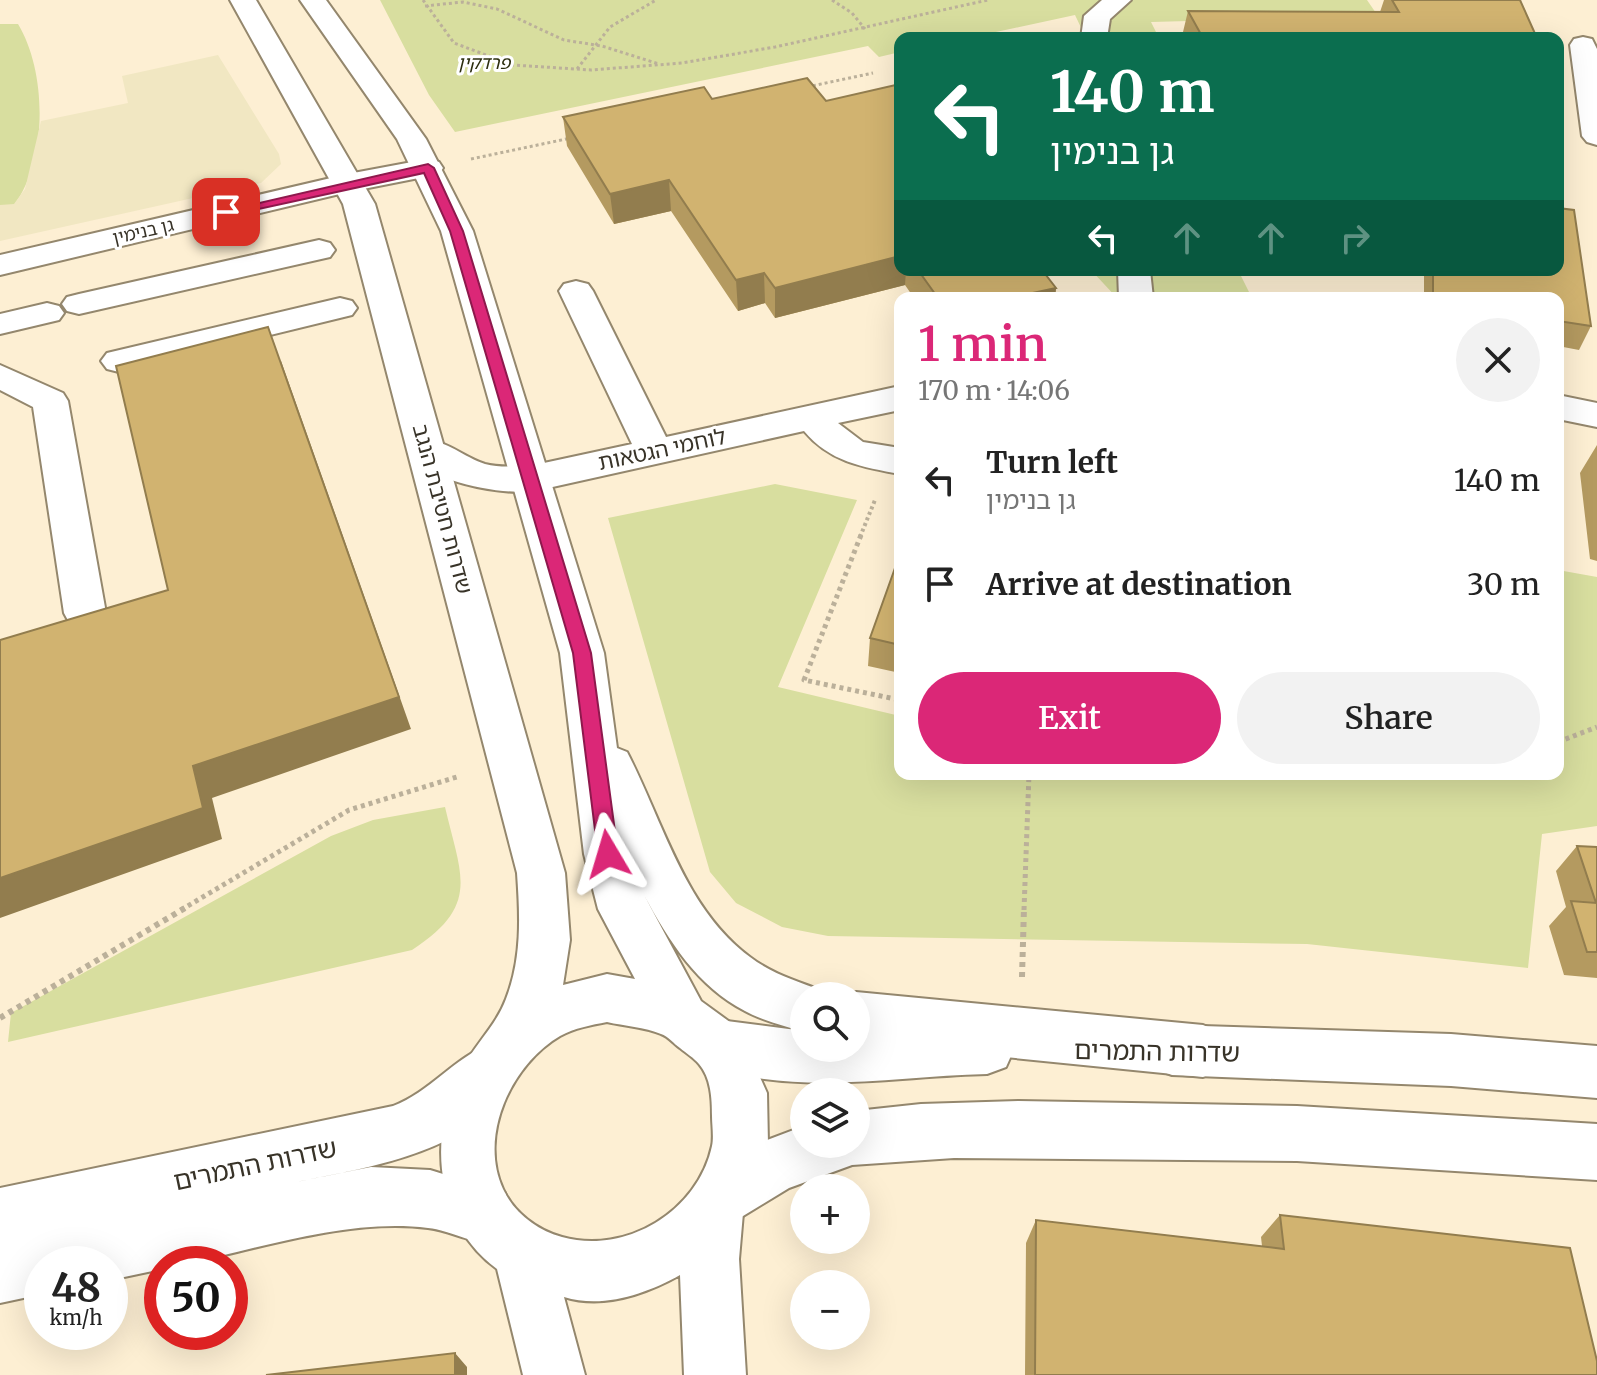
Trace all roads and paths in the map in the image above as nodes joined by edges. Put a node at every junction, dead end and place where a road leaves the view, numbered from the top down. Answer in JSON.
{"nodes":[{"id":1,"x":243,"y":0,"type":"edge"},
{"id":2,"x":313,"y":0,"type":"edge"},
{"id":3,"x":423,"y":0,"type":"edge"},
{"id":4,"x":656,"y":0,"type":"edge"},
{"id":5,"x":832,"y":0,"type":"edge"},
{"id":6,"x":974,"y":0,"type":"edge"},
{"id":7,"x":988,"y":0,"type":"edge"},
{"id":8,"x":1118,"y":0,"type":"edge"},
{"id":9,"x":963,"y":5,"type":"junction"},
{"id":10,"x":424,"y":6,"type":"junction"},
{"id":11,"x":865,"y":29,"type":"junction"},
{"id":12,"x":1095,"y":32,"type":"edge"},
{"id":13,"x":591,"y":45,"type":"junction"},
{"id":14,"x":1583,"y":45,"type":"dead end"},
{"id":15,"x":664,"y":65,"type":"junction"},
{"id":16,"x":577,"y":69,"type":"junction"},
{"id":17,"x":873,"y":73,"type":"dead end"},
{"id":18,"x":796,"y":89,"type":"edge"},
{"id":19,"x":581,"y":135,"type":"edge"},
{"id":20,"x":1597,"y":136,"type":"edge"},
{"id":21,"x":428,"y":168,"type":"junction"},
{"id":22,"x":348,"y":183,"type":"junction"},
{"id":23,"x":196,"y":219,"type":"junction"},
{"id":24,"x":319,"y":250,"type":"dead end"},
{"id":25,"x":0,"y":265,"type":"edge"},
{"id":26,"x":209,"y":274,"type":"junction"},
{"id":27,"x":576,"y":291,"type":"dead end"},
{"id":28,"x":340,"y":308,"type":"dead end"},
{"id":29,"x":0,"y":324,"type":"edge"},
{"id":30,"x":224,"y":336,"type":"junction"},
{"id":31,"x":119,"y":361,"type":"dead end"},
{"id":32,"x":0,"y":376,"type":"edge"},
{"id":33,"x":894,"y":399,"type":"edge"},
{"id":34,"x":1564,"y":408,"type":"edge"},
{"id":35,"x":1597,"y":415,"type":"edge"},
{"id":36,"x":812,"y":417,"type":"junction"},
{"id":37,"x":654,"y":450,"type":"junction"},
{"id":38,"x":428,"y":451,"type":"junction"},
{"id":39,"x":894,"y":460,"type":"edge"},
{"id":40,"x":894,"y":462,"type":"edge"},
{"id":41,"x":530,"y":479,"type":"junction"},
{"id":42,"x":85,"y":613,"type":"edge"},
{"id":43,"x":894,"y":699,"type":"edge"},
{"id":44,"x":591,"y":719,"type":"junction"},
{"id":45,"x":1597,"y":727,"type":"edge"},
{"id":46,"x":1564,"y":740,"type":"edge"},
{"id":47,"x":511,"y":762,"type":"junction"},
{"id":48,"x":1029,"y":780,"type":"edge"},
{"id":49,"x":790,"y":1003,"type":"edge"},
{"id":50,"x":0,"y":1018,"type":"edge"},
{"id":51,"x":870,"y":1018,"type":"edge"},
{"id":52,"x":700,"y":1030,"type":"junction"},
{"id":53,"x":1020,"y":1033,"type":"junction"},
{"id":54,"x":1203,"y":1051,"type":"junction"},
{"id":55,"x":503,"y":1054,"type":"junction"},
{"id":56,"x":1597,"y":1072,"type":"edge"},
{"id":57,"x":870,"y":1137,"type":"edge"},
{"id":58,"x":1597,"y":1152,"type":"edge"},
{"id":59,"x":794,"y":1158,"type":"edge"},
{"id":60,"x":719,"y":1201,"type":"junction"},
{"id":61,"x":0,"y":1217,"type":"edge"},
{"id":62,"x":503,"y":1233,"type":"junction"},
{"id":63,"x":127,"y":1246,"type":"edge"},
{"id":64,"x":24,"y":1268,"type":"edge"},
{"id":65,"x":0,"y":1273,"type":"edge"},
{"id":66,"x":554,"y":1375,"type":"edge"},
{"id":67,"x":715,"y":1375,"type":"edge"}],
"edges":[{"from":1,"to":22,"type":"main road","name":"שדרות חטיבת הנגב"},
{"from":2,"to":21,"type":"main road"},
{"from":3,"to":10,"type":"path"},
{"from":4,"to":13,"type":"path"},
{"from":5,"to":11,"type":"path"},
{"from":6,"to":9,"type":"path"},
{"from":7,"to":9,"type":"path"},
{"from":8,"to":12,"type":"main road"},
{"from":9,"to":11,"type":"path"},
{"from":10,"to":13,"type":"path"},
{"from":10,"to":16,"type":"path"},
{"from":11,"to":15,"type":"path"},
{"from":13,"to":15,"type":"path"},
{"from":13,"to":16,"type":"path"},
{"from":14,"to":20,"type":"main road"},
{"from":15,"to":16,"type":"path"},
{"from":17,"to":18,"type":"path"},
{"from":19,"to":21,"type":"path"},
{"from":21,"to":22,"type":"main road","name":"גן בנימין"},
{"from":21,"to":41,"type":"main road"},
{"from":22,"to":23,"type":"main road","name":"גן בנימין"},
{"from":22,"to":38,"type":"main road","name":"שדרות חטיבת הנגב"},
{"from":23,"to":25,"type":"main road","name":"גן בנימין"},
{"from":23,"to":26,"type":"main road"},
{"from":24,"to":26,"type":"main road"},
{"from":26,"to":29,"type":"main road"},
{"from":26,"to":30,"type":"main road"},
{"from":27,"to":37,"type":"main road"},
{"from":28,"to":30,"type":"main road"},
{"from":30,"to":31,"type":"main road"},
{"from":32,"to":42,"type":"main road"},
{"from":33,"to":36,"type":"main road","name":"לוחמי הגטאות"},
{"from":34,"to":35,"type":"main road"},
{"from":36,"to":37,"type":"main road","name":"לוחמי הגטאות"},
{"from":36,"to":39,"type":"main road"},
{"from":37,"to":41,"type":"main road","name":"לוחמי הגטאות"},
{"from":38,"to":41,"type":"main road","name":"לוחמי הגטאות"},
{"from":38,"to":47,"type":"main road","name":"שדרות חטיבת הנגב"},
{"from":40,"to":43,"type":"path"},
{"from":41,"to":44,"type":"main road"},
{"from":44,"to":49,"type":"main road"},
{"from":44,"to":52,"type":"main road"},
{"from":45,"to":46,"type":"path"},
{"from":47,"to":50,"type":"path"},
{"from":47,"to":55,"type":"main road","name":"שדרות חטיבת הנגב"},
{"from":48,"to":53,"type":"path"},
{"from":51,"to":53,"type":"main road"},
{"from":52,"to":54,"type":"main road","name":"שדרות התמרים"},
{"from":52,"to":55,"type":"main road"},
{"from":52,"to":60,"type":"main road"},
{"from":53,"to":54,"type":"main road"},
{"from":54,"to":56,"type":"main road","name":"שדרות התמרים"},
{"from":55,"to":61,"type":"main road","name":"שדרות התמרים"},
{"from":55,"to":62,"type":"main road"},
{"from":57,"to":58,"type":"main road"},
{"from":59,"to":60,"type":"main road"},
{"from":60,"to":62,"type":"main road"},
{"from":60,"to":67,"type":"main road"},
{"from":62,"to":63,"type":"main road"},
{"from":62,"to":66,"type":"main road"},
{"from":64,"to":65,"type":"main road"}]}
